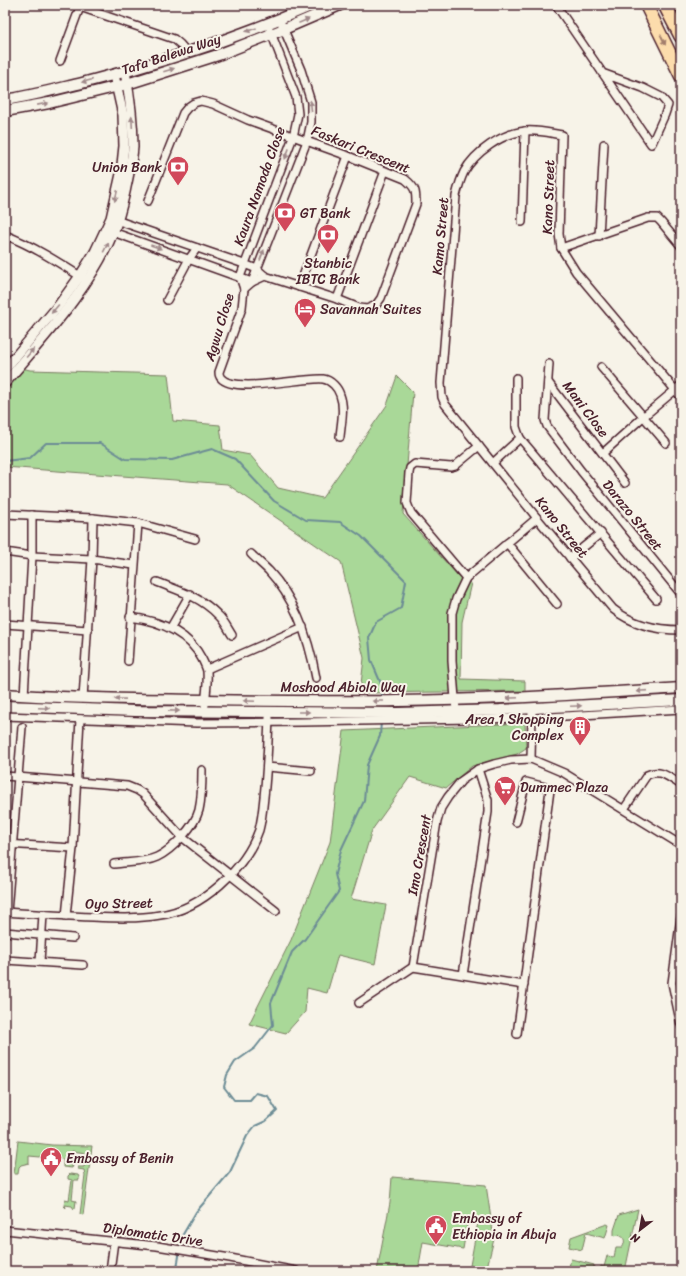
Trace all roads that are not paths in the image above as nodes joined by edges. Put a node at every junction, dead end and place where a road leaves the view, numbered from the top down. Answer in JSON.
{"nodes":[{"id":1,"x":313,"y":5,"type":"edge"},
{"id":2,"x":340,"y":5,"type":"edge"},
{"id":3,"x":556,"y":5,"type":"edge"},
{"id":4,"x":646,"y":5,"type":"edge"},
{"id":5,"x":665,"y":5,"type":"edge"},
{"id":6,"x":79,"y":6,"type":"edge"},
{"id":7,"x":279,"y":20,"type":"junction"},
{"id":8,"x":268,"y":24,"type":"junction"},
{"id":9,"x":284,"y":29,"type":"junction"},
{"id":10,"x":272,"y":34,"type":"junction"},
{"id":11,"x":681,"y":36,"type":"edge"},
{"id":12,"x":188,"y":52,"type":"junction"},
{"id":13,"x":60,"y":61,"type":"dead end"},
{"id":14,"x":300,"y":70,"type":"junction"},
{"id":15,"x":125,"y":72,"type":"junction"},
{"id":16,"x":602,"y":73,"type":"junction"},
{"id":17,"x":287,"y":74,"type":"junction"},
{"id":18,"x":114,"y":75,"type":"junction"},
{"id":19,"x":681,"y":76,"type":"edge"},
{"id":20,"x":127,"y":84,"type":"junction"},
{"id":21,"x":117,"y":86,"type":"junction"},
{"id":22,"x":5,"y":100,"type":"edge"},
{"id":23,"x":5,"y":111,"type":"edge"},
{"id":24,"x":525,"y":131,"type":"junction"},
{"id":25,"x":551,"y":133,"type":"joint"},
{"id":26,"x":293,"y":137,"type":"junction"},
{"id":27,"x":307,"y":142,"type":"junction"},
{"id":28,"x":604,"y":144,"type":"dead end"},
{"id":29,"x":348,"y":156,"type":"junction"},
{"id":30,"x":385,"y":171,"type":"junction"},
{"id":31,"x":148,"y":201,"type":"dead end"},
{"id":32,"x":114,"y":219,"type":"junction"},
{"id":33,"x":522,"y":222,"type":"dead end"},
{"id":34,"x":110,"y":231,"type":"junction"},
{"id":35,"x":5,"y":235,"type":"edge"},
{"id":36,"x":598,"y":236,"type":"junction"},
{"id":37,"x":681,"y":246,"type":"edge"},
{"id":38,"x":197,"y":248,"type":"junction"},
{"id":39,"x":561,"y":248,"type":"junction"},
{"id":40,"x":189,"y":259,"type":"junction"},
{"id":41,"x":244,"y":264,"type":"junction"},
{"id":42,"x":257,"y":269,"type":"junction"},
{"id":43,"x":265,"y":276,"type":"junction"},
{"id":44,"x":240,"y":277,"type":"junction"},
{"id":45,"x":84,"y":278,"type":"junction"},
{"id":46,"x":252,"y":282,"type":"junction"},
{"id":47,"x":299,"y":287,"type":"junction"},
{"id":48,"x":244,"y":289,"type":"junction"},
{"id":49,"x":338,"y":299,"type":"junction"},
{"id":50,"x":167,"y":300,"type":"dead end"},
{"id":51,"x":550,"y":364,"type":"dead end"},
{"id":52,"x":601,"y":367,"type":"dead end"},
{"id":53,"x":5,"y":369,"type":"edge"},
{"id":54,"x":516,"y":378,"type":"dead end"},
{"id":55,"x":5,"y":382,"type":"edge"},
{"id":56,"x":548,"y":382,"type":"junction"},
{"id":57,"x":678,"y":387,"type":"edge"},
{"id":58,"x":681,"y":397,"type":"edge"},
{"id":59,"x":445,"y":404,"type":"joint"},
{"id":60,"x":643,"y":417,"type":"junction"},
{"id":61,"x":340,"y":437,"type":"dead end"},
{"id":62,"x":520,"y":438,"type":"junction"},
{"id":63,"x":666,"y":443,"type":"dead end"},
{"id":64,"x":479,"y":446,"type":"junction"},
{"id":65,"x":603,"y":453,"type":"junction"},
{"id":66,"x":493,"y":463,"type":"junction"},
{"id":67,"x":625,"y":483,"type":"dead end"},
{"id":68,"x":5,"y":514,"type":"edge"},
{"id":69,"x":32,"y":515,"type":"junction"},
{"id":70,"x":93,"y":518,"type":"junction"},
{"id":71,"x":537,"y":518,"type":"junction"},
{"id":72,"x":138,"y":523,"type":"junction"},
{"id":73,"x":601,"y":533,"type":"junction"},
{"id":74,"x":195,"y":538,"type":"dead end"},
{"id":75,"x":507,"y":543,"type":"junction"},
{"id":76,"x":5,"y":552,"type":"edge"},
{"id":77,"x":251,"y":554,"type":"dead end"},
{"id":78,"x":32,"y":556,"type":"junction"},
{"id":79,"x":570,"y":558,"type":"junction"},
{"id":80,"x":92,"y":559,"type":"junction"},
{"id":81,"x":134,"y":565,"type":"junction"},
{"id":82,"x":466,"y":578,"type":"junction"},
{"id":83,"x":157,"y":582,"type":"dead end"},
{"id":84,"x":190,"y":594,"type":"junction"},
{"id":85,"x":681,"y":594,"type":"edge"},
{"id":86,"x":656,"y":599,"type":"dead end"},
{"id":87,"x":557,"y":604,"type":"dead end"},
{"id":88,"x":130,"y":617,"type":"junction"},
{"id":89,"x":5,"y":624,"type":"edge"},
{"id":90,"x":27,"y":626,"type":"junction"},
{"id":91,"x":303,"y":627,"type":"junction"},
{"id":92,"x":171,"y":628,"type":"junction"},
{"id":93,"x":88,"y":630,"type":"junction"},
{"id":94,"x":681,"y":630,"type":"edge"},
{"id":95,"x":232,"y":635,"type":"dead end"},
{"id":96,"x":128,"y":661,"type":"dead end"},
{"id":97,"x":207,"y":669,"type":"junction"},
{"id":98,"x":316,"y":678,"type":"dead end"},
{"id":99,"x":681,"y":688,"type":"edge"},
{"id":100,"x":5,"y":694,"type":"edge"},
{"id":101,"x":24,"y":696,"type":"junction"},
{"id":102,"x":83,"y":698,"type":"junction"},
{"id":103,"x":206,"y":700,"type":"junction"},
{"id":104,"x":456,"y":700,"type":"junction"},
{"id":105,"x":681,"y":700,"type":"edge"},
{"id":106,"x":269,"y":702,"type":"junction"},
{"id":107,"x":5,"y":706,"type":"edge"},
{"id":108,"x":532,"y":708,"type":"junction"},
{"id":109,"x":681,"y":710,"type":"edge"},
{"id":110,"x":205,"y":711,"type":"junction"},
{"id":111,"x":456,"y":711,"type":"junction"},
{"id":112,"x":5,"y":716,"type":"edge"},
{"id":113,"x":269,"y":717,"type":"junction"},
{"id":114,"x":80,"y":719,"type":"junction"},
{"id":115,"x":22,"y":727,"type":"dead end"},
{"id":116,"x":531,"y":758,"type":"junction"},
{"id":117,"x":267,"y":767,"type":"junction"},
{"id":118,"x":478,"y":769,"type":"junction"},
{"id":119,"x":202,"y":770,"type":"dead end"},
{"id":120,"x":311,"y":771,"type":"dead end"},
{"id":121,"x":5,"y":776,"type":"edge"},
{"id":122,"x":18,"y":777,"type":"junction"},
{"id":123,"x":77,"y":782,"type":"junction"},
{"id":124,"x":681,"y":785,"type":"edge"},
{"id":125,"x":624,"y":809,"type":"junction"},
{"id":126,"x":516,"y":822,"type":"dead end"},
{"id":127,"x":182,"y":837,"type":"junction"},
{"id":128,"x":9,"y":844,"type":"edge"},
{"id":129,"x":681,"y":845,"type":"edge"},
{"id":130,"x":73,"y":848,"type":"junction"},
{"id":131,"x":114,"y":864,"type":"dead end"},
{"id":132,"x":230,"y":876,"type":"junction"},
{"id":133,"x":276,"y":911,"type":"dead end"},
{"id":134,"x":6,"y":912,"type":"edge"},
{"id":135,"x":43,"y":914,"type":"junction"},
{"id":136,"x":66,"y":916,"type":"junction"},
{"id":137,"x":681,"y":917,"type":"edge"},
{"id":138,"x":5,"y":932,"type":"edge"},
{"id":139,"x":41,"y":935,"type":"junction"},
{"id":140,"x":73,"y":938,"type":"dead end"},
{"id":141,"x":5,"y":960,"type":"edge"},
{"id":142,"x":40,"y":962,"type":"junction"},
{"id":143,"x":83,"y":965,"type":"dead end"},
{"id":144,"x":413,"y":967,"type":"junction"},
{"id":145,"x":463,"y":975,"type":"junction"},
{"id":146,"x":524,"y":985,"type":"junction"},
{"id":147,"x":359,"y":1003,"type":"dead end"},
{"id":148,"x":681,"y":1025,"type":"edge"},
{"id":149,"x":517,"y":1034,"type":"dead end"},
{"id":150,"x":5,"y":1230,"type":"edge"},
{"id":151,"x":114,"y":1241,"type":"junction"},
{"id":152,"x":110,"y":1271,"type":"edge"},
{"id":153,"x":296,"y":1271,"type":"edge"}],
"edges":[{"from":1,"to":7,"type":"main road","name":"Tafa Balewa Way"},
{"from":9,"to":2,"type":"main road","name":"Tafa Balewa Way","one_way":true},
{"from":3,"to":16,"type":"street"},
{"from":4,"to":19,"type":"highway","one_way":true},
{"from":5,"to":11,"type":"highway"},
{"from":6,"to":12,"type":"street"},
{"from":6,"to":13,"type":"street"},
{"from":7,"to":8,"type":"main road","name":"Tafa Balewa Way"},
{"from":7,"to":9,"type":"street"},
{"from":8,"to":10,"type":"street","name":"Kaura Namoda Close"},
{"from":8,"to":12,"type":"main road","name":"Tafa Balewa Way","one_way":true},
{"from":9,"to":10,"type":"main road","name":"Tafa Balewa Way"},
{"from":9,"to":14,"type":"street"},
{"from":10,"to":17,"type":"street","name":"Kaura Namoda Close"},
{"from":20,"to":10,"type":"main road","name":"Tafa Balewa Way","one_way":true},
{"from":12,"to":15,"type":"main road","name":"Tafa Balewa Way"},
{"from":14,"to":17,"type":"street"},
{"from":27,"to":14,"type":"street","one_way":true},
{"from":15,"to":18,"type":"main road","name":"Tafa Balewa Way"},
{"from":15,"to":20,"type":"street"},
{"from":16,"to":16,"type":"street"},
{"from":17,"to":26,"type":"street","name":"Kaura Namoda Close"},
{"from":18,"to":21,"type":"street"},
{"from":18,"to":22,"type":"main road","name":"Tafa Balewa Way","one_way":true},
{"from":20,"to":21,"type":"main road","name":"Tafa Balewa Way"},
{"from":32,"to":20,"type":"street","one_way":true},
{"from":23,"to":21,"type":"main road","name":"Tafa Balewa Way","one_way":true},
{"from":21,"to":32,"type":"street","one_way":true},
{"from":24,"to":25,"type":"street","name":"Kamo Street"},
{"from":24,"to":33,"type":"street"},
{"from":24,"to":59,"type":"street","name":"Kamo Street"},
{"from":25,"to":39,"type":"street","name":"Kano Street"},
{"from":26,"to":27,"type":"street","name":"Faskari Crescent"},
{"from":26,"to":31,"type":"street","name":"Faskari Crescent"},
{"from":26,"to":41,"type":"street","name":"Kaura Namoda Close","one_way":true},
{"from":27,"to":29,"type":"street","name":"Faskari Crescent"},
{"from":42,"to":27,"type":"street","one_way":true},
{"from":28,"to":36,"type":"street"},
{"from":29,"to":30,"type":"street","name":"Faskari Crescent"},
{"from":29,"to":47,"type":"street"},
{"from":30,"to":49,"type":"street"},
{"from":30,"to":49,"type":"street","name":"Faskari Crescent"},
{"from":32,"to":34,"type":"street"},
{"from":32,"to":38,"type":"street","name":"Faskari Crescent"},
{"from":34,"to":40,"type":"street","one_way":true},
{"from":34,"to":45,"type":"street"},
{"from":35,"to":45,"type":"street"},
{"from":36,"to":37,"type":"street"},
{"from":36,"to":39,"type":"street"},
{"from":38,"to":40,"type":"street"},
{"from":38,"to":41,"type":"street","name":"Faskari Crescent"},
{"from":39,"to":57,"type":"street","name":"Kano Street"},
{"from":40,"to":44,"type":"street"},
{"from":40,"to":50,"type":"street"},
{"from":41,"to":42,"type":"street","name":"Faskari Crescent"},
{"from":41,"to":44,"type":"street","name":"Kaura Namoda Close"},
{"from":42,"to":43,"type":"street","name":"Faskari Crescent"},
{"from":42,"to":46,"type":"street"},
{"from":43,"to":46,"type":"street"},
{"from":43,"to":47,"type":"street","name":"Faskari Crescent"},
{"from":44,"to":46,"type":"street"},
{"from":44,"to":48,"type":"street"},
{"from":45,"to":53,"type":"street","one_way":true},
{"from":55,"to":45,"type":"street","one_way":true},
{"from":46,"to":48,"type":"street"},
{"from":47,"to":49,"type":"street","name":"Faskari Crescent"},
{"from":48,"to":61,"type":"street","name":"Agwu Close"},
{"from":51,"to":56,"type":"street","name":"Darazo Street"},
{"from":52,"to":60,"type":"street"},
{"from":54,"to":62,"type":"street"},
{"from":56,"to":65,"type":"street","name":"Mani Close"},
{"from":56,"to":85,"type":"street","name":"Darazo Street"},
{"from":57,"to":58,"type":"street","name":"Kano Street"},
{"from":57,"to":60,"type":"street"},
{"from":59,"to":64,"type":"street","name":"Kano Street"},
{"from":60,"to":63,"type":"street"},
{"from":60,"to":65,"type":"street"},
{"from":62,"to":66,"type":"street"},
{"from":62,"to":73,"type":"street"},
{"from":64,"to":66,"type":"street","name":"Kano Street"},
{"from":64,"to":82,"type":"street"},
{"from":65,"to":67,"type":"street","name":"Mani Close"},
{"from":66,"to":71,"type":"street","name":"Kano Street"},
{"from":68,"to":69,"type":"street"},
{"from":69,"to":70,"type":"street"},
{"from":69,"to":78,"type":"street"},
{"from":70,"to":72,"type":"street"},
{"from":70,"to":80,"type":"street"},
{"from":71,"to":75,"type":"street"},
{"from":71,"to":79,"type":"street","name":"Kano Street"},
{"from":72,"to":74,"type":"street"},
{"from":72,"to":81,"type":"street"},
{"from":73,"to":79,"type":"street"},
{"from":73,"to":86,"type":"street"},
{"from":75,"to":82,"type":"street"},
{"from":75,"to":87,"type":"street"},
{"from":76,"to":78,"type":"street"},
{"from":77,"to":91,"type":"street"},
{"from":78,"to":80,"type":"street"},
{"from":78,"to":90,"type":"street"},
{"from":79,"to":94,"type":"street","name":"Kano Street"},
{"from":80,"to":81,"type":"street"},
{"from":80,"to":93,"type":"street"},
{"from":81,"to":88,"type":"street"},
{"from":82,"to":104,"type":"street"},
{"from":83,"to":84,"type":"street"},
{"from":84,"to":92,"type":"street"},
{"from":84,"to":95,"type":"street"},
{"from":88,"to":92,"type":"street"},
{"from":88,"to":96,"type":"street"},
{"from":89,"to":90,"type":"street"},
{"from":90,"to":93,"type":"street"},
{"from":90,"to":101,"type":"street"},
{"from":91,"to":97,"type":"street"},
{"from":91,"to":98,"type":"street"},
{"from":92,"to":97,"type":"street"},
{"from":93,"to":102,"type":"street"},
{"from":97,"to":103,"type":"street"},
{"from":99,"to":108,"type":"main road","name":"Moshood Abiola Way","one_way":true},
{"from":100,"to":101,"type":"main road","name":"Moshood Abiola Way"},
{"from":101,"to":102,"type":"main road","name":"Moshood Abiola Way"},
{"from":103,"to":102,"type":"main road","name":"Moshood Abiola Way","one_way":true},
{"from":106,"to":103,"type":"main road","name":"Moshood Abiola Way","one_way":true},
{"from":103,"to":110,"type":"street"},
{"from":104,"to":106,"type":"main road","name":"Moshood Abiola Way","one_way":true},
{"from":108,"to":104,"type":"main road","name":"Moshood Abiola Way","one_way":true},
{"from":104,"to":111,"type":"street"},
{"from":108,"to":105,"type":"main road","name":"Moshood Abiola Way","one_way":true},
{"from":106,"to":113,"type":"street","name":"Oyo Street"},
{"from":107,"to":110,"type":"main road","name":"Moshood Abiola Way","one_way":true},
{"from":108,"to":109,"type":"street"},
{"from":108,"to":111,"type":"main road","name":"Moshood Abiola Way"},
{"from":108,"to":113,"type":"street"},
{"from":108,"to":116,"type":"street"},
{"from":110,"to":113,"type":"main road","name":"Moshood Abiola Way"},
{"from":113,"to":111,"type":"main road","name":"Moshood Abiola Way","one_way":true},
{"from":112,"to":114,"type":"street"},
{"from":113,"to":114,"type":"street"},
{"from":113,"to":117,"type":"street","name":"Oyo Street"},
{"from":114,"to":123,"type":"street"},
{"from":115,"to":122,"type":"street"},
{"from":116,"to":118,"type":"street","name":"Imo Crescent"},
{"from":116,"to":125,"type":"street"},
{"from":117,"to":120,"type":"street"},
{"from":117,"to":132,"type":"street","name":"Oyo Street"},
{"from":118,"to":144,"type":"street","name":"Imo Crescent"},
{"from":118,"to":145,"type":"street"},
{"from":119,"to":127,"type":"street"},
{"from":121,"to":122,"type":"street"},
{"from":122,"to":123,"type":"street"},
{"from":122,"to":128,"type":"street"},
{"from":123,"to":127,"type":"street"},
{"from":123,"to":130,"type":"street"},
{"from":124,"to":125,"type":"street"},
{"from":125,"to":129,"type":"street"},
{"from":126,"to":146,"type":"street"},
{"from":127,"to":131,"type":"street"},
{"from":127,"to":132,"type":"street"},
{"from":128,"to":130,"type":"street"},
{"from":128,"to":134,"type":"street"},
{"from":130,"to":136,"type":"street"},
{"from":132,"to":133,"type":"street"},
{"from":132,"to":136,"type":"street","name":"Oyo Street"},
{"from":134,"to":135,"type":"street","name":"Oyo Street"},
{"from":135,"to":136,"type":"street","name":"Oyo Street"},
{"from":135,"to":139,"type":"street"},
{"from":137,"to":148,"type":"street"},
{"from":138,"to":139,"type":"street"},
{"from":139,"to":140,"type":"street"},
{"from":139,"to":142,"type":"street"},
{"from":141,"to":142,"type":"street"},
{"from":142,"to":143,"type":"street"},
{"from":144,"to":145,"type":"street"},
{"from":144,"to":147,"type":"street"},
{"from":145,"to":146,"type":"street"},
{"from":146,"to":149,"type":"street"},
{"from":150,"to":151,"type":"street","name":"Diplomatic Drive"},
{"from":151,"to":152,"type":"street"},
{"from":151,"to":153,"type":"street","name":"Diplomatic Drive"}]}
